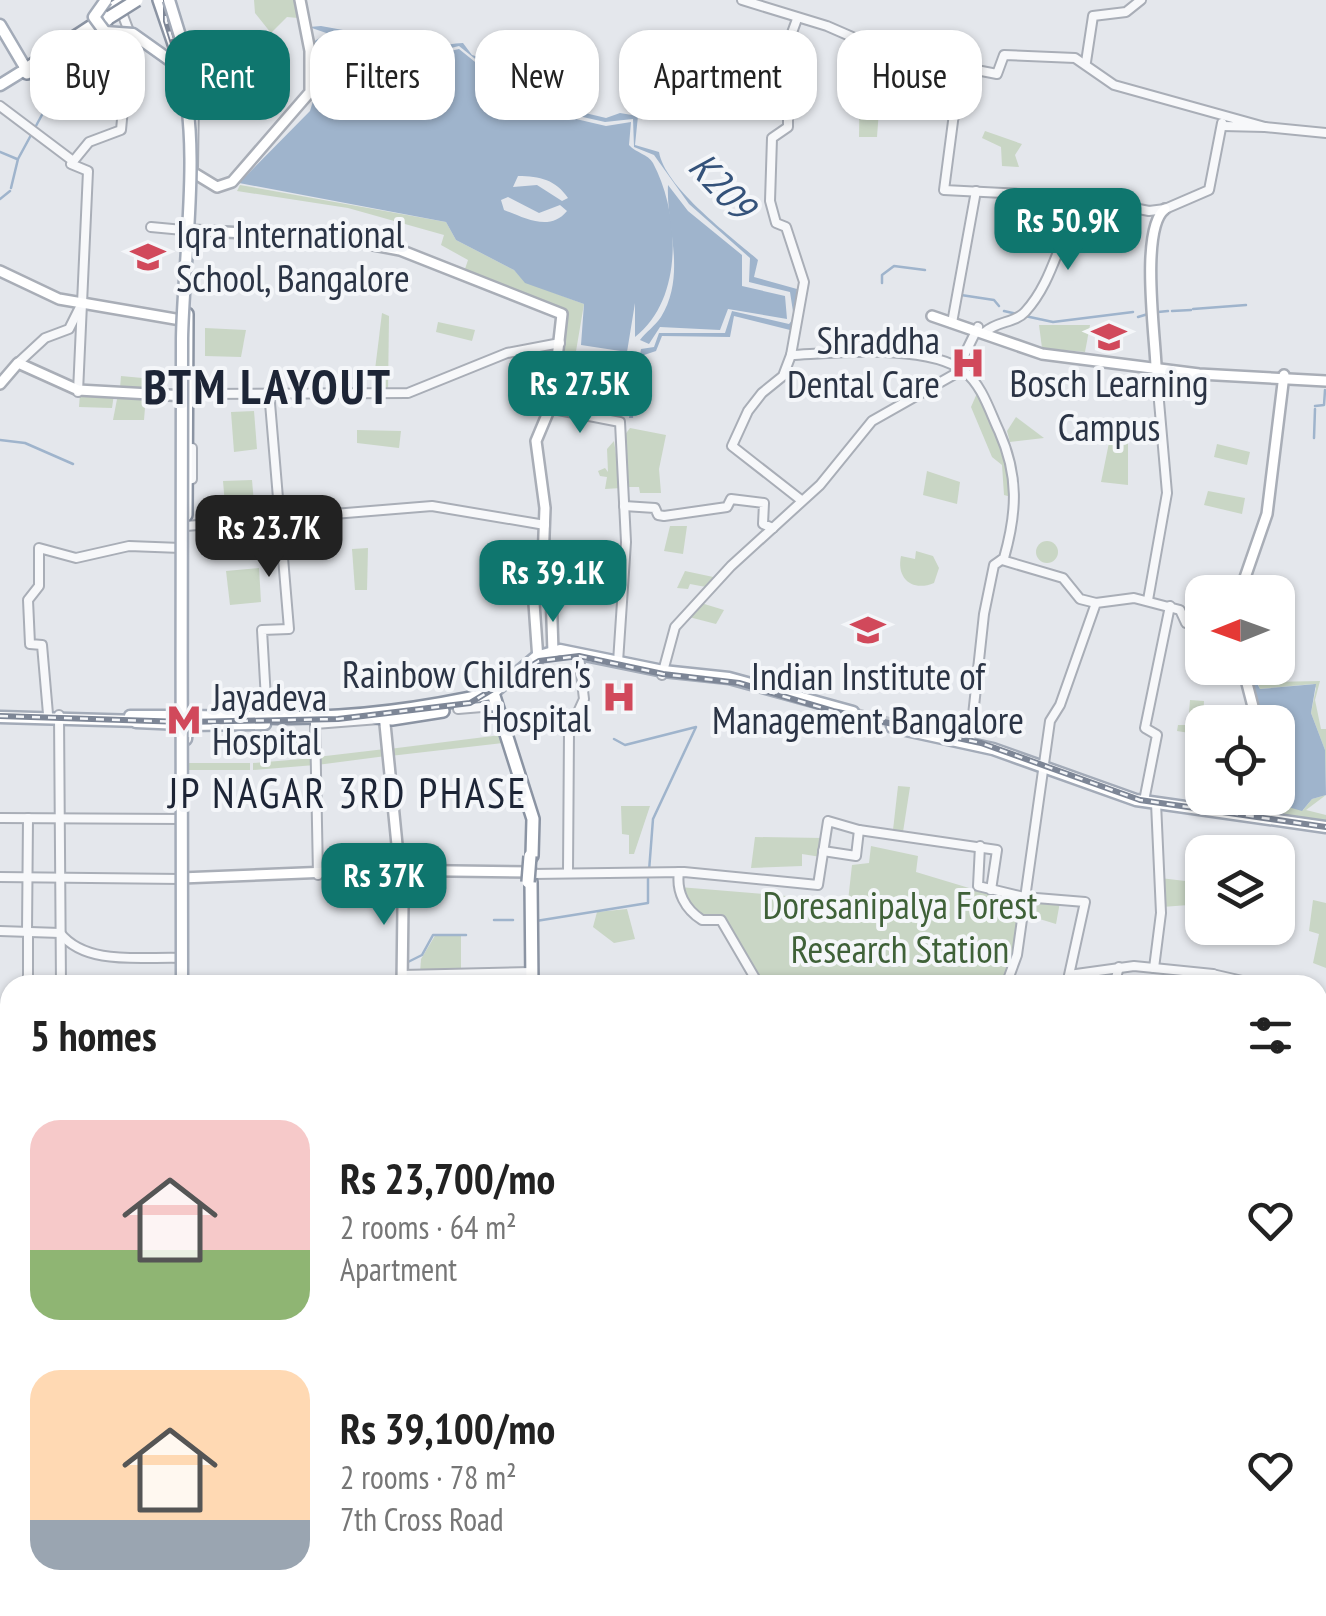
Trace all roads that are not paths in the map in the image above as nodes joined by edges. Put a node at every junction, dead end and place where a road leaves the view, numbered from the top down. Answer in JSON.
{"nodes":[{"id":1,"x":300,"y":0,"type":"edge"},
{"id":2,"x":742,"y":0,"type":"edge"},
{"id":3,"x":1142,"y":0,"type":"edge"},
{"id":4,"x":161,"y":2,"type":"edge"},
{"id":5,"x":125,"y":6,"type":"edge"},
{"id":6,"x":796,"y":19,"type":"junction"},
{"id":7,"x":0,"y":21,"type":"edge"},
{"id":8,"x":91,"y":30,"type":"edge"},
{"id":9,"x":91,"y":30,"type":"edge"},
{"id":10,"x":104,"y":30,"type":"edge"},
{"id":11,"x":167,"y":30,"type":"edge"},
{"id":12,"x":170,"y":30,"type":"edge"},
{"id":13,"x":173,"y":30,"type":"edge"},
{"id":14,"x":837,"y":31,"type":"edge"},
{"id":15,"x":1086,"y":62,"type":"junction"},
{"id":16,"x":29,"y":70,"type":"joint"},
{"id":17,"x":982,"y":72,"type":"edge"},
{"id":18,"x":0,"y":87,"type":"edge"},
{"id":19,"x":0,"y":106,"type":"edge"},
{"id":20,"x":1222,"y":114,"type":"junction"},
{"id":21,"x":186,"y":120,"type":"edge"},
{"id":22,"x":188,"y":120,"type":"edge"},
{"id":23,"x":190,"y":120,"type":"edge"},
{"id":24,"x":191,"y":120,"type":"edge"},
{"id":25,"x":192,"y":120,"type":"edge"},
{"id":26,"x":953,"y":120,"type":"edge"},
{"id":27,"x":1222,"y":126,"type":"junction"},
{"id":28,"x":1262,"y":128,"type":"junction"},
{"id":29,"x":1326,"y":133,"type":"edge"},
{"id":30,"x":72,"y":163,"type":"junction"},
{"id":31,"x":193,"y":168,"type":"junction"},
{"id":32,"x":976,"y":191,"type":"junction"},
{"id":33,"x":1082,"y":201,"type":"junction"},
{"id":34,"x":1165,"y":209,"type":"junction"},
{"id":35,"x":151,"y":228,"type":"dead end"},
{"id":36,"x":186,"y":230,"type":"junction"},
{"id":37,"x":0,"y":272,"type":"edge"},
{"id":38,"x":81,"y":304,"type":"junction"},
{"id":39,"x":935,"y":317,"type":"dead end"},
{"id":40,"x":181,"y":320,"type":"junction"},
{"id":41,"x":952,"y":322,"type":"junction"},
{"id":42,"x":980,"y":329,"type":"junction"},
{"id":43,"x":559,"y":343,"type":"junction"},
{"id":44,"x":791,"y":355,"type":"junction"},
{"id":45,"x":18,"y":363,"type":"junction"},
{"id":46,"x":1158,"y":367,"type":"junction"},
{"id":47,"x":961,"y":369,"type":"junction"},
{"id":48,"x":1282,"y":376,"type":"junction"},
{"id":49,"x":1326,"y":380,"type":"edge"},
{"id":50,"x":0,"y":384,"type":"edge"},
{"id":51,"x":78,"y":390,"type":"junction"},
{"id":52,"x":269,"y":394,"type":"junction"},
{"id":53,"x":183,"y":404,"type":"junction"},
{"id":54,"x":549,"y":409,"type":"junction"},
{"id":55,"x":184,"y":480,"type":"junction"},
{"id":56,"x":801,"y":500,"type":"junction"},
{"id":57,"x":624,"y":506,"type":"junction"},
{"id":58,"x":284,"y":519,"type":"junction"},
{"id":59,"x":544,"y":525,"type":"junction"},
{"id":60,"x":186,"y":526,"type":"junction"},
{"id":61,"x":772,"y":528,"type":"junction"},
{"id":62,"x":181,"y":548,"type":"junction"},
{"id":63,"x":1002,"y":560,"type":"junction"},
{"id":64,"x":1245,"y":575,"type":"edge"},
{"id":65,"x":541,"y":589,"type":"junction"},
{"id":66,"x":1148,"y":600,"type":"junction"},
{"id":67,"x":1096,"y":603,"type":"junction"},
{"id":68,"x":1170,"y":606,"type":"junction"},
{"id":69,"x":1185,"y":620,"type":"edge"},
{"id":70,"x":553,"y":651,"type":"junction"},
{"id":71,"x":579,"y":656,"type":"junction"},
{"id":72,"x":537,"y":658,"type":"junction"},
{"id":73,"x":618,"y":662,"type":"junction"},
{"id":74,"x":662,"y":673,"type":"junction"},
{"id":75,"x":493,"y":697,"type":"junction"},
{"id":76,"x":852,"y":714,"type":"tunnel mouth"},
{"id":77,"x":0,"y":715,"type":"edge"},
{"id":78,"x":56,"y":717,"type":"junction"},
{"id":79,"x":380,"y":717,"type":"junction"},
{"id":80,"x":117,"y":719,"type":"junction"},
{"id":81,"x":265,"y":719,"type":"junction"},
{"id":82,"x":184,"y":720,"type":"junction"},
{"id":83,"x":206,"y":720,"type":"dead end"},
{"id":84,"x":136,"y":722,"type":"junction"},
{"id":85,"x":316,"y":723,"type":"junction"},
{"id":86,"x":892,"y":725,"type":"tunnel mouth"},
{"id":87,"x":970,"y":741,"type":"junction"},
{"id":88,"x":1043,"y":768,"type":"junction"},
{"id":89,"x":1148,"y":801,"type":"junction"},
{"id":90,"x":1185,"y":806,"type":"edge"},
{"id":91,"x":1247,"y":815,"type":"edge"},
{"id":92,"x":0,"y":819,"type":"edge"},
{"id":93,"x":28,"y":819,"type":"junction"},
{"id":94,"x":60,"y":820,"type":"junction"},
{"id":95,"x":183,"y":820,"type":"junction"},
{"id":96,"x":533,"y":826,"type":"junction"},
{"id":97,"x":1326,"y":826,"type":"edge"},
{"id":98,"x":859,"y":830,"type":"junction"},
{"id":99,"x":975,"y":845,"type":"junction"},
{"id":100,"x":823,"y":851,"type":"junction"},
{"id":101,"x":401,"y":871,"type":"junction"},
{"id":102,"x":568,"y":872,"type":"junction"},
{"id":103,"x":678,"y":873,"type":"junction"},
{"id":104,"x":318,"y":874,"type":"junction"},
{"id":105,"x":597,"y":874,"type":"junction"},
{"id":106,"x":0,"y":876,"type":"edge"},
{"id":107,"x":529,"y":876,"type":"junction"},
{"id":108,"x":28,"y":877,"type":"junction"},
{"id":109,"x":60,"y":877,"type":"junction"},
{"id":110,"x":182,"y":878,"type":"junction"},
{"id":111,"x":991,"y":890,"type":"junction"},
{"id":112,"x":1024,"y":897,"type":"junction"},
{"id":113,"x":0,"y":932,"type":"edge"},
{"id":114,"x":28,"y":932,"type":"junction"},
{"id":115,"x":58,"y":933,"type":"junction"},
{"id":116,"x":183,"y":958,"type":"junction"},
{"id":117,"x":1119,"y":968,"type":"junction"},
{"id":118,"x":1154,"y":969,"type":"junction"},
{"id":119,"x":28,"y":975,"type":"edge"},
{"id":120,"x":60,"y":975,"type":"edge"},
{"id":121,"x":183,"y":975,"type":"edge"},
{"id":122,"x":183,"y":975,"type":"edge"},
{"id":123,"x":183,"y":975,"type":"edge"},
{"id":124,"x":401,"y":975,"type":"edge"},
{"id":125,"x":530,"y":975,"type":"edge"},
{"id":126,"x":753,"y":975,"type":"edge"},
{"id":127,"x":1010,"y":975,"type":"edge"},
{"id":128,"x":1117,"y":975,"type":"edge"},
{"id":129,"x":1217,"y":975,"type":"edge"}],
"edges":[{"from":1,"to":31,"type":"main road"},
{"from":2,"to":6,"type":"street"},
{"from":3,"to":15,"type":"street"},
{"from":4,"to":11,"type":"highway"},
{"from":4,"to":12,"type":"highway"},
{"from":4,"to":13,"type":"main road","bridge":true},
{"from":5,"to":8,"type":"highway"},
{"from":5,"to":9,"type":"highway"},
{"from":5,"to":10,"type":"main road","bridge":true},
{"from":5,"to":30,"type":"street"},
{"from":6,"to":14,"type":"street"},
{"from":6,"to":44,"type":"street"},
{"from":7,"to":16,"type":"main road"},
{"from":15,"to":17,"type":"street"},
{"from":15,"to":20,"type":"street"},
{"from":16,"to":18,"type":"main road"},
{"from":19,"to":30,"type":"street"},
{"from":20,"to":27,"type":"street"},
{"from":20,"to":28,"type":"street"},
{"from":21,"to":36,"type":"highway"},
{"from":22,"to":121,"type":"main road","bridge":true},
{"from":23,"to":31,"type":"highway"},
{"from":24,"to":122,"type":"main road","bridge":true},
{"from":25,"to":31,"type":"main road","bridge":true},
{"from":26,"to":32,"type":"street"},
{"from":27,"to":28,"type":"street"},
{"from":27,"to":34,"type":"street"},
{"from":28,"to":29,"type":"street"},
{"from":30,"to":38,"type":"street"},
{"from":31,"to":36,"type":"highway"},
{"from":32,"to":33,"type":"street"},
{"from":32,"to":41,"type":"street"},
{"from":33,"to":34,"type":"street"},
{"from":33,"to":42,"type":"street"},
{"from":34,"to":46,"type":"main road"},
{"from":35,"to":36,"type":"street"},
{"from":36,"to":40,"type":"highway"},
{"from":36,"to":43,"type":"main road"},
{"from":36,"to":53,"type":"highway"},
{"from":37,"to":38,"type":"main road"},
{"from":38,"to":40,"type":"main road"},
{"from":38,"to":45,"type":"street"},
{"from":38,"to":51,"type":"street"},
{"from":39,"to":41,"type":"main road"},
{"from":40,"to":53,"type":"highway"},
{"from":41,"to":42,"type":"main road"},
{"from":42,"to":46,"type":"main road"},
{"from":42,"to":47,"type":"street"},
{"from":43,"to":52,"type":"street"},
{"from":43,"to":54,"type":"main road"},
{"from":44,"to":47,"type":"street"},
{"from":44,"to":56,"type":"street"},
{"from":45,"to":50,"type":"main road"},
{"from":45,"to":51,"type":"main road"},
{"from":46,"to":48,"type":"main road"},
{"from":46,"to":66,"type":"street"},
{"from":47,"to":56,"type":"street"},
{"from":47,"to":63,"type":"street"},
{"from":48,"to":49,"type":"main road"},
{"from":48,"to":64,"type":"main road"},
{"from":51,"to":53,"type":"main road"},
{"from":52,"to":53,"type":"street"},
{"from":52,"to":58,"type":"street"},
{"from":53,"to":55,"type":"highway"},
{"from":53,"to":55,"type":"highway"},
{"from":54,"to":57,"type":"street"},
{"from":54,"to":59,"type":"main road"},
{"from":55,"to":60,"type":"highway"},
{"from":55,"to":62,"type":"highway"},
{"from":56,"to":61,"type":"street"},
{"from":57,"to":61,"type":"street"},
{"from":57,"to":73,"type":"street"},
{"from":58,"to":59,"type":"street"},
{"from":58,"to":60,"type":"street"},
{"from":58,"to":81,"type":"street"},
{"from":59,"to":65,"type":"main road"},
{"from":60,"to":82,"type":"highway"},
{"from":61,"to":74,"type":"street"},
{"from":62,"to":78,"type":"street"},
{"from":62,"to":82,"type":"highway"},
{"from":63,"to":67,"type":"street"},
{"from":63,"to":87,"type":"street"},
{"from":65,"to":70,"type":"main road"},
{"from":65,"to":72,"type":"main road"},
{"from":66,"to":67,"type":"street"},
{"from":66,"to":68,"type":"street"},
{"from":67,"to":88,"type":"street"},
{"from":68,"to":69,"type":"street"},
{"from":68,"to":89,"type":"street"},
{"from":70,"to":71,"type":"main road"},
{"from":70,"to":72,"type":"main road"},
{"from":70,"to":73,"type":"main road"},
{"from":71,"to":74,"type":"main road"},
{"from":71,"to":102,"type":"street"},
{"from":72,"to":75,"type":"main road"},
{"from":73,"to":74,"type":"main road"},
{"from":74,"to":76,"type":"main road"},
{"from":75,"to":79,"type":"highway"},
{"from":75,"to":79,"type":"highway"},
{"from":75,"to":96,"type":"highway"},
{"from":77,"to":78,"type":"main road"},
{"from":78,"to":80,"type":"main road"},
{"from":78,"to":94,"type":"street"},
{"from":79,"to":81,"type":"highway"},
{"from":79,"to":85,"type":"highway"},
{"from":79,"to":101,"type":"main road"},
{"from":80,"to":82,"type":"main road"},
{"from":80,"to":84,"type":"main road"},
{"from":80,"to":84,"type":"main road"},
{"from":81,"to":82,"type":"main road"},
{"from":81,"to":83,"type":"main road"},
{"from":81,"to":85,"type":"highway"},
{"from":82,"to":84,"type":"main road"},
{"from":82,"to":95,"type":"main road"},
{"from":85,"to":104,"type":"street"},
{"from":86,"to":87,"type":"main road"},
{"from":87,"to":88,"type":"main road"},
{"from":88,"to":89,"type":"main road"},
{"from":88,"to":112,"type":"street"},
{"from":89,"to":90,"type":"main road"},
{"from":89,"to":118,"type":"street"},
{"from":91,"to":97,"type":"main road"},
{"from":92,"to":93,"type":"street"},
{"from":93,"to":94,"type":"street"},
{"from":93,"to":108,"type":"street"},
{"from":94,"to":95,"type":"street"},
{"from":94,"to":109,"type":"street"},
{"from":95,"to":110,"type":"main road"},
{"from":96,"to":107,"type":"main road"},
{"from":96,"to":107,"type":"highway","bridge":true},
{"from":98,"to":99,"type":"street"},
{"from":98,"to":100,"type":"street"},
{"from":98,"to":100,"type":"street"},
{"from":99,"to":111,"type":"street"},
{"from":99,"to":111,"type":"street"},
{"from":100,"to":103,"type":"street"},
{"from":101,"to":104,"type":"main road"},
{"from":101,"to":107,"type":"main road"},
{"from":101,"to":124,"type":"main road"},
{"from":102,"to":105,"type":"street"},
{"from":102,"to":107,"type":"street"},
{"from":103,"to":105,"type":"street"},
{"from":103,"to":126,"type":"street"},
{"from":104,"to":110,"type":"main road"},
{"from":104,"to":110,"type":"main road"},
{"from":105,"to":107,"type":"street"},
{"from":106,"to":108,"type":"street"},
{"from":107,"to":125,"type":"highway"},
{"from":108,"to":109,"type":"street"},
{"from":108,"to":114,"type":"street"},
{"from":109,"to":110,"type":"street"},
{"from":109,"to":115,"type":"street"},
{"from":110,"to":116,"type":"main road"},
{"from":111,"to":112,"type":"street"},
{"from":112,"to":117,"type":"street"},
{"from":112,"to":127,"type":"street"},
{"from":113,"to":114,"type":"street"},
{"from":114,"to":115,"type":"street"},
{"from":114,"to":119,"type":"street"},
{"from":115,"to":116,"type":"street"},
{"from":115,"to":120,"type":"street"},
{"from":116,"to":123,"type":"main road"},
{"from":117,"to":118,"type":"street"},
{"from":117,"to":128,"type":"street"},
{"from":118,"to":129,"type":"street"}]}
